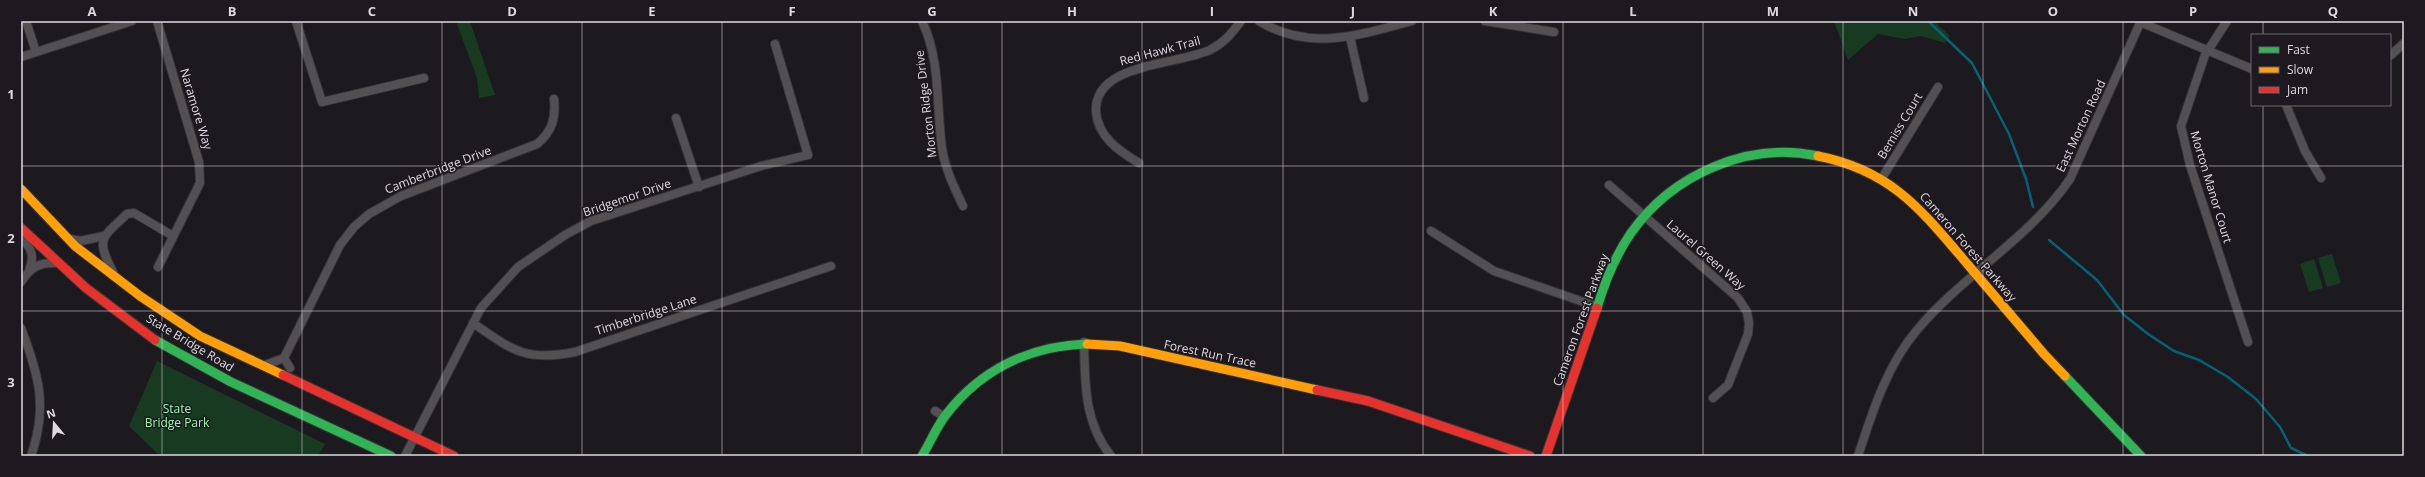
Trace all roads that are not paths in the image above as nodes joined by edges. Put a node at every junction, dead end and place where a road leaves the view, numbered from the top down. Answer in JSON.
{"nodes":[{"id":1,"x":26,"y":21,"type":"edge"},
{"id":2,"x":132,"y":21,"type":"edge"},
{"id":3,"x":157,"y":21,"type":"edge"},
{"id":4,"x":296,"y":21,"type":"edge"},
{"id":5,"x":922,"y":21,"type":"edge"},
{"id":6,"x":1241,"y":21,"type":"edge"},
{"id":7,"x":1259,"y":21,"type":"edge"},
{"id":8,"x":1412,"y":21,"type":"edge"},
{"id":9,"x":1486,"y":21,"type":"edge"},
{"id":10,"x":2227,"y":21,"type":"edge"},
{"id":11,"x":2140,"y":22,"type":"edge"},
{"id":12,"x":1554,"y":32,"type":"dead end"},
{"id":13,"x":1350,"y":37,"type":"junction"},
{"id":14,"x":2404,"y":43,"type":"edge"},
{"id":15,"x":775,"y":44,"type":"dead end"},
{"id":16,"x":2207,"y":50,"type":"junction"},
{"id":17,"x":36,"y":52,"type":"junction"},
{"id":18,"x":2391,"y":55,"type":"dead end"},
{"id":19,"x":21,"y":57,"type":"edge"},
{"id":20,"x":2251,"y":69,"type":"edge"},
{"id":21,"x":424,"y":78,"type":"dead end"},
{"id":22,"x":1938,"y":87,"type":"dead end"},
{"id":23,"x":1364,"y":98,"type":"dead end"},
{"id":24,"x":554,"y":99,"type":"dead end"},
{"id":25,"x":2286,"y":106,"type":"edge"},
{"id":26,"x":676,"y":118,"type":"dead end"},
{"id":27,"x":1139,"y":163,"type":"dead end"},
{"id":28,"x":1882,"y":178,"type":"junction"},
{"id":29,"x":2321,"y":178,"type":"dead end"},
{"id":30,"x":1609,"y":185,"type":"dead end"},
{"id":31,"x":699,"y":186,"type":"junction"},
{"id":32,"x":21,"y":189,"type":"edge"},
{"id":33,"x":963,"y":206,"type":"dead end"},
{"id":34,"x":1644,"y":216,"type":"junction"},
{"id":35,"x":21,"y":228,"type":"edge"},
{"id":36,"x":1431,"y":231,"type":"dead end"},
{"id":37,"x":104,"y":236,"type":"junction"},
{"id":38,"x":173,"y":236,"type":"junction"},
{"id":39,"x":21,"y":238,"type":"edge"},
{"id":40,"x":68,"y":238,"type":"junction"},
{"id":41,"x":57,"y":263,"type":"junction"},
{"id":42,"x":831,"y":266,"type":"dead end"},
{"id":43,"x":158,"y":267,"type":"dead end"},
{"id":44,"x":29,"y":271,"type":"junction"},
{"id":45,"x":1976,"y":274,"type":"junction"},
{"id":46,"x":116,"y":278,"type":"junction"},
{"id":47,"x":21,"y":282,"type":"edge"},
{"id":48,"x":1598,"y":307,"type":"junction"},
{"id":49,"x":473,"y":323,"type":"junction"},
{"id":50,"x":21,"y":328,"type":"edge"},
{"id":51,"x":1084,"y":342,"type":"junction"},
{"id":52,"x":2248,"y":342,"type":"dead end"},
{"id":53,"x":284,"y":358,"type":"junction"},
{"id":54,"x":262,"y":366,"type":"junction"},
{"id":55,"x":290,"y":368,"type":"joint"},
{"id":56,"x":1713,"y":398,"type":"dead end"},
{"id":57,"x":935,"y":411,"type":"dead end"},
{"id":58,"x":366,"y":414,"type":"junction"},
{"id":59,"x":945,"y":417,"type":"junction"},
{"id":60,"x":414,"y":436,"type":"junction"},
{"id":61,"x":31,"y":456,"type":"edge"},
{"id":62,"x":391,"y":456,"type":"edge"},
{"id":63,"x":405,"y":456,"type":"edge"},
{"id":64,"x":454,"y":456,"type":"edge"},
{"id":65,"x":922,"y":456,"type":"edge"},
{"id":66,"x":1111,"y":456,"type":"edge"},
{"id":67,"x":1530,"y":456,"type":"edge"},
{"id":68,"x":1546,"y":456,"type":"edge"},
{"id":69,"x":1858,"y":456,"type":"edge"},
{"id":70,"x":2141,"y":456,"type":"edge"}],
"edges":[{"from":1,"to":17,"type":"street"},
{"from":2,"to":17,"type":"street"},
{"from":3,"to":38,"type":"street","name":"Naramore Way"},
{"from":4,"to":21,"type":"street"},
{"from":5,"to":33,"type":"street","name":"Morton Ridge Drive"},
{"from":6,"to":27,"type":"street","name":"Red Hawk Trail"},
{"from":7,"to":13,"type":"street"},
{"from":8,"to":13,"type":"street"},
{"from":9,"to":12,"type":"street"},
{"from":10,"to":16,"type":"street","name":"Morton Manor Court"},
{"from":11,"to":16,"type":"street"},
{"from":11,"to":45,"type":"street","name":"East Morton Road"},
{"from":13,"to":23,"type":"street"},
{"from":14,"to":18,"type":"street"},
{"from":15,"to":31,"type":"street","name":"Bridgemor Drive"},
{"from":16,"to":20,"type":"street"},
{"from":16,"to":52,"type":"street","name":"Morton Manor Court"},
{"from":17,"to":19,"type":"street"},
{"from":22,"to":28,"type":"street","name":"Bemiss Court"},
{"from":24,"to":53,"type":"street","name":"Camberbridge Drive"},
{"from":25,"to":29,"type":"street"},
{"from":26,"to":31,"type":"street"},
{"from":28,"to":34,"type":"main road","name":"Cameron Forest Parkway"},
{"from":28,"to":45,"type":"main road","name":"Cameron Forest Parkway"},
{"from":30,"to":34,"type":"street","name":"Laurel Green Way"},
{"from":31,"to":49,"type":"street","name":"Bridgemor Drive"},
{"from":32,"to":40,"type":"main road","name":"State Bridge Road"},
{"from":34,"to":48,"type":"main road","name":"Cameron Forest Parkway"},
{"from":34,"to":56,"type":"street","name":"Laurel Green Way"},
{"from":35,"to":41,"type":"main road","name":"State Bridge Road"},
{"from":36,"to":48,"type":"street"},
{"from":37,"to":38,"type":"street"},
{"from":37,"to":40,"type":"street"},
{"from":37,"to":46,"type":"street"},
{"from":38,"to":43,"type":"street","name":"Naramore Way"},
{"from":39,"to":44,"type":"street"},
{"from":40,"to":46,"type":"main road","name":"State Bridge Road"},
{"from":41,"to":44,"type":"street"},
{"from":41,"to":62,"type":"main road","name":"State Bridge Road"},
{"from":42,"to":49,"type":"street","name":"Timberbridge Lane"},
{"from":44,"to":47,"type":"street"},
{"from":45,"to":69,"type":"street","name":"East Morton Road"},
{"from":45,"to":70,"type":"main road","name":"Cameron Forest Parkway"},
{"from":46,"to":54,"type":"main road","name":"State Bridge Road"},
{"from":48,"to":68,"type":"main road","name":"Cameron Forest Parkway"},
{"from":49,"to":60,"type":"street","name":"Bridgemor Drive"},
{"from":50,"to":61,"type":"street"},
{"from":51,"to":59,"type":"main road","name":"Forest Run Trace"},
{"from":51,"to":66,"type":"street"},
{"from":51,"to":67,"type":"main road","name":"Forest Run Trace"},
{"from":53,"to":54,"type":"street"},
{"from":53,"to":55,"type":"street"},
{"from":54,"to":58,"type":"main road","name":"State Bridge Road"},
{"from":55,"to":58,"type":"main road","name":"State Bridge Road"},
{"from":57,"to":59,"type":"street"},
{"from":58,"to":60,"type":"main road","name":"State Bridge Road"},
{"from":59,"to":65,"type":"main road","name":"Forest Run Trace"},
{"from":60,"to":63,"type":"street","name":"Bridgemor Drive"},
{"from":60,"to":64,"type":"main road","name":"State Bridge Road"}]}
